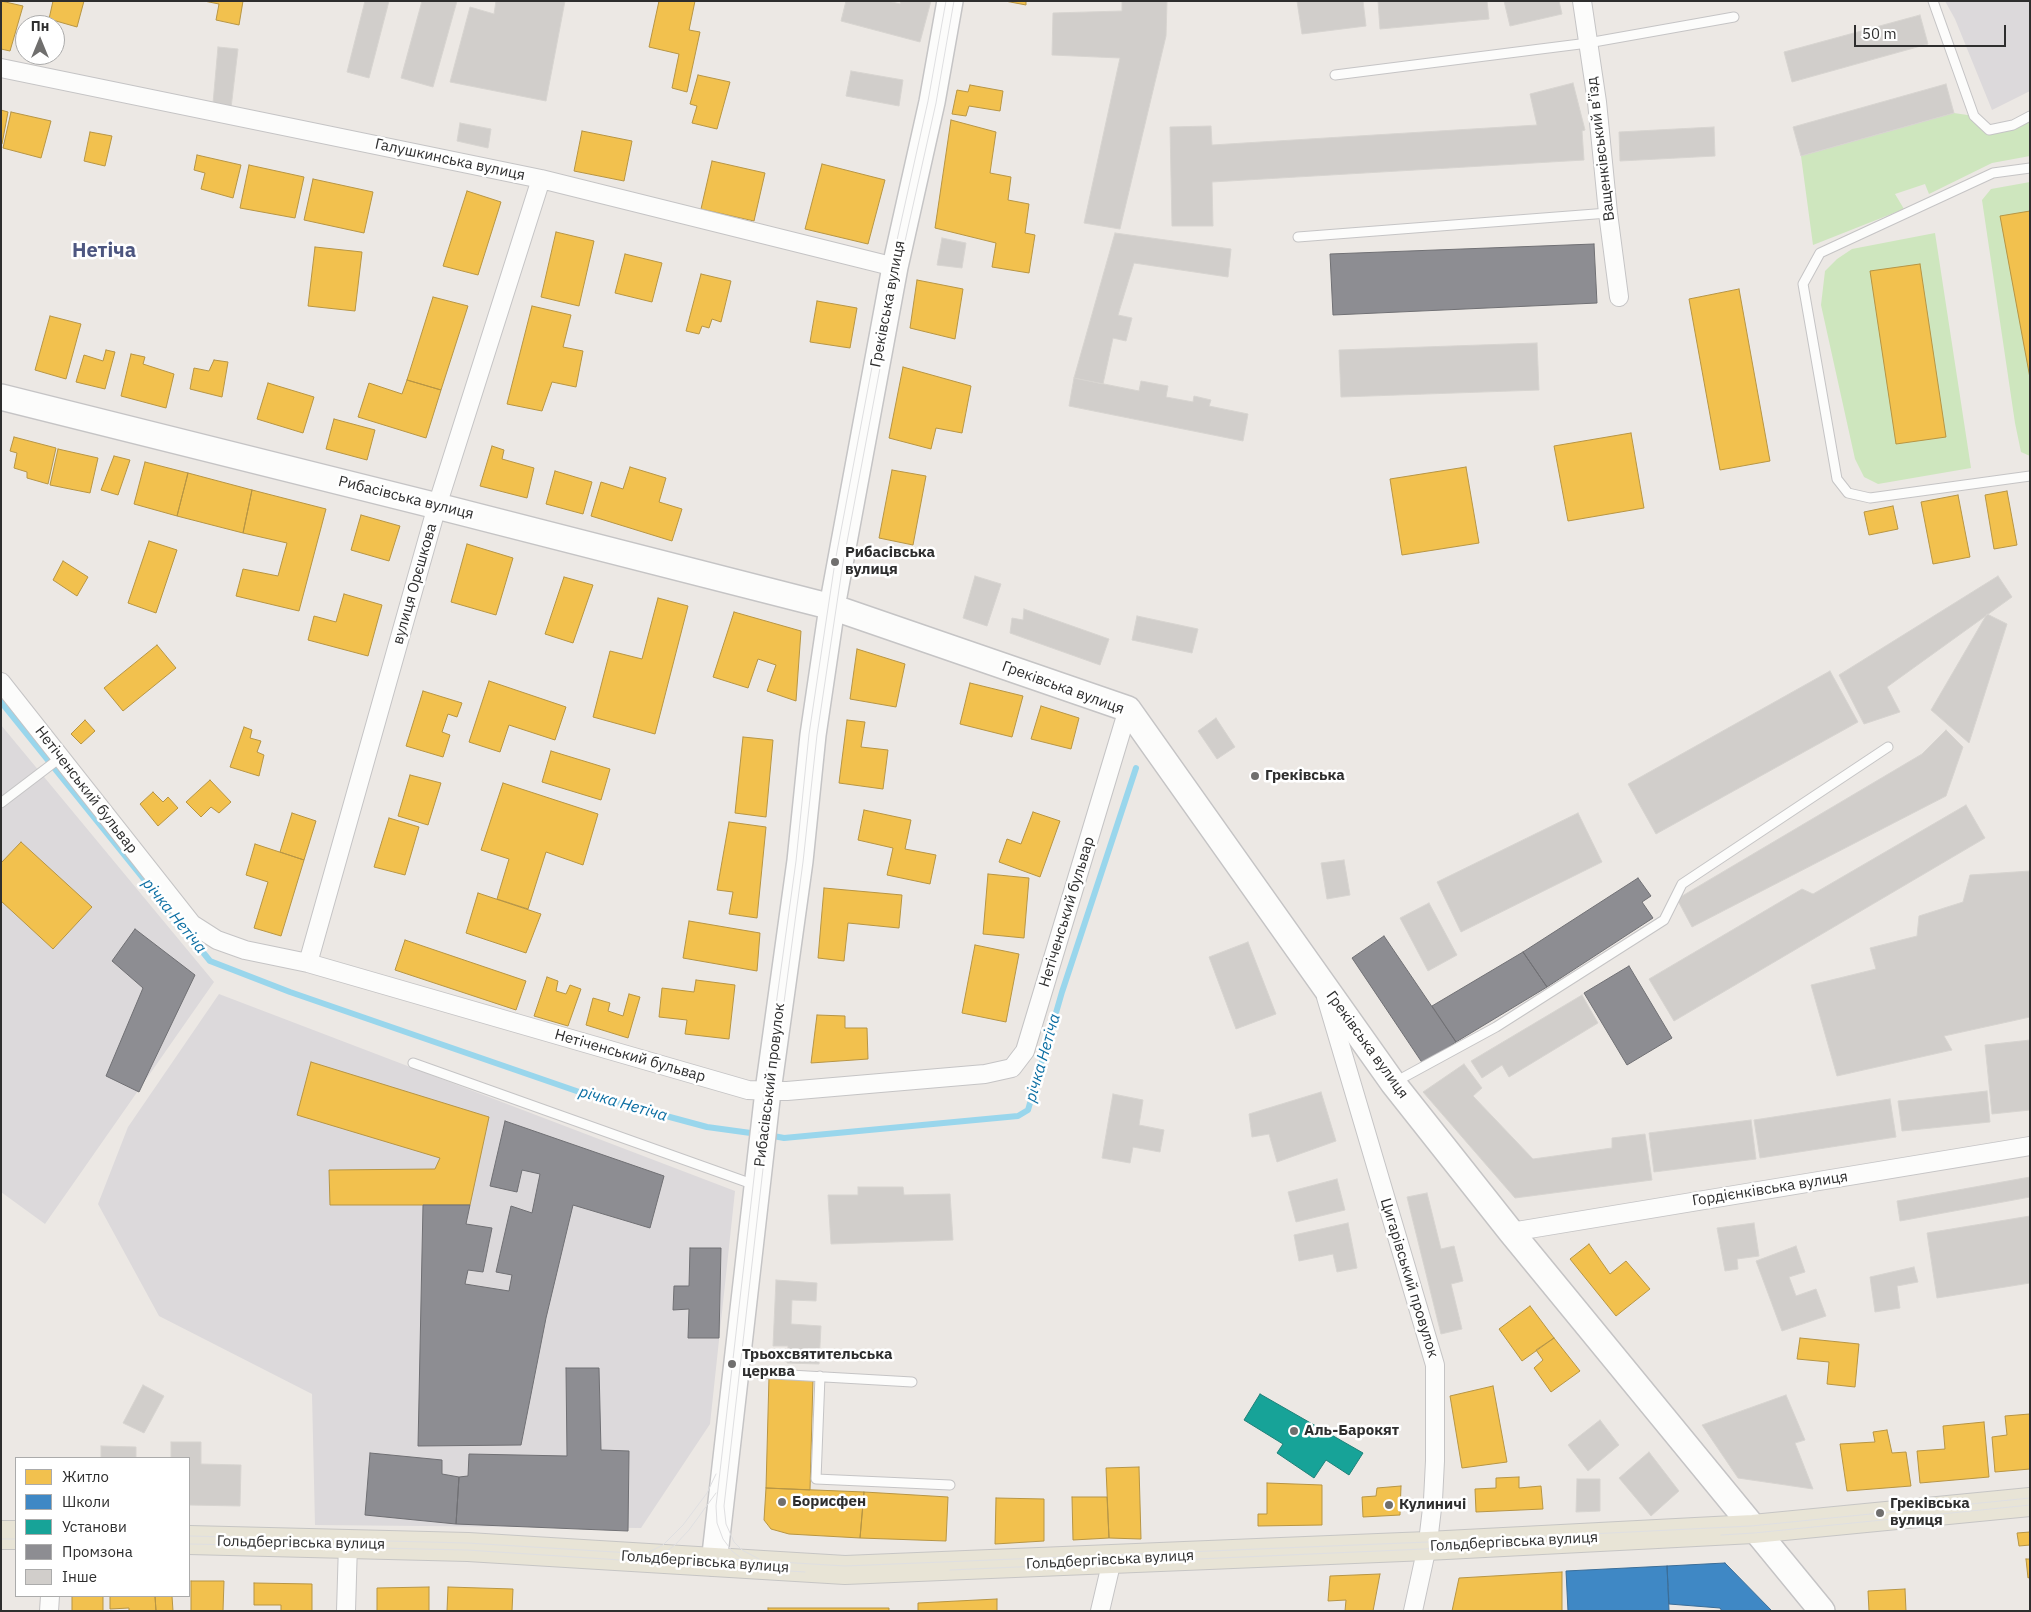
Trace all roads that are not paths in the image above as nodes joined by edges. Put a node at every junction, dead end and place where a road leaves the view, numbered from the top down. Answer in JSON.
{"nodes":[{"id":1,"x":950,"y":1,"type":"edge"},
{"id":2,"x":1582,"y":1,"type":"edge"},
{"id":3,"x":1933,"y":1,"type":"edge"},
{"id":4,"x":1734,"y":17,"type":"dead end"},
{"id":5,"x":1588,"y":42,"type":"junction"},
{"id":6,"x":1,"y":68,"type":"edge"},
{"id":7,"x":1335,"y":75,"type":"dead end"},
{"id":8,"x":2030,"y":116,"type":"edge"},
{"id":9,"x":2030,"y":168,"type":"edge"},
{"id":10,"x":541,"y":179,"type":"junction"},
{"id":11,"x":1608,"y":213,"type":"junction"},
{"id":12,"x":1298,"y":237,"type":"dead end"},
{"id":13,"x":895,"y":267,"type":"junction"},
{"id":14,"x":1619,"y":297,"type":"dead end"},
{"id":15,"x":1,"y":397,"type":"edge"},
{"id":16,"x":2030,"y":476,"type":"edge"},
{"id":17,"x":437,"y":506,"type":"junction"},
{"id":18,"x":821,"y":605,"type":"junction"},
{"id":19,"x":1,"y":682,"type":"edge"},
{"id":20,"x":1128,"y":709,"type":"junction"},
{"id":21,"x":1888,"y":747,"type":"dead end"},
{"id":22,"x":60,"y":758,"type":"junction"},
{"id":23,"x":1,"y":804,"type":"edge"},
{"id":24,"x":308,"y":963,"type":"junction"},
{"id":25,"x":1322,"y":982,"type":"junction"},
{"id":26,"x":413,"y":1063,"type":"dead end"},
{"id":27,"x":1393,"y":1083,"type":"junction"},
{"id":28,"x":768,"y":1091,"type":"junction"},
{"id":29,"x":2030,"y":1146,"type":"edge"},
{"id":30,"x":757,"y":1186,"type":"junction"},
{"id":31,"x":1511,"y":1232,"type":"junction"},
{"id":32,"x":735,"y":1372,"type":"junction"},
{"id":33,"x":820,"y":1376,"type":"junction"},
{"id":34,"x":912,"y":1382,"type":"dead end"},
{"id":35,"x":950,"y":1485,"type":"dead end"},
{"id":36,"x":2030,"y":1502,"type":"edge"},
{"id":37,"x":1754,"y":1529,"type":"junction"},
{"id":38,"x":1,"y":1535,"type":"edge"},
{"id":39,"x":15,"y":1535,"type":"edge"},
{"id":40,"x":190,"y":1540,"type":"edge"},
{"id":41,"x":348,"y":1544,"type":"junction"},
{"id":42,"x":1427,"y":1546,"type":"junction"},
{"id":43,"x":1112,"y":1560,"type":"junction"},
{"id":44,"x":714,"y":1563,"type":"junction"},
{"id":45,"x":50,"y":1597,"type":"edge"},
{"id":46,"x":49,"y":1611,"type":"edge"},
{"id":47,"x":346,"y":1611,"type":"edge"},
{"id":48,"x":1100,"y":1611,"type":"edge"},
{"id":49,"x":1413,"y":1611,"type":"edge"},
{"id":50,"x":1822,"y":1611,"type":"edge"}],
"edges":[{"from":1,"to":13,"type":"street","name":"Греківська вулиця"},
{"from":2,"to":5,"type":"street","name":"Ващенківський в’їзд"},
{"from":3,"to":8,"type":"lane"},
{"from":4,"to":5,"type":"lane"},
{"from":5,"to":7,"type":"lane"},
{"from":5,"to":11,"type":"street","name":"Ващенківський в’їзд"},
{"from":6,"to":10,"type":"street","name":"Галушкинська вулиця"},
{"from":9,"to":16,"type":"lane"},
{"from":10,"to":13,"type":"street","name":"Галушкинська вулиця"},
{"from":10,"to":17,"type":"street","name":"вулиця Орєшкова"},
{"from":11,"to":12,"type":"lane"},
{"from":11,"to":14,"type":"street","name":"Ващенківський в’їзд"},
{"from":13,"to":18,"type":"street","name":"Греківська вулиця"},
{"from":15,"to":17,"type":"street","name":"Рибасівська вулиця"},
{"from":17,"to":18,"type":"street","name":"Рибасівська вулиця"},
{"from":17,"to":24,"type":"street","name":"вулиця Орєшкова"},
{"from":18,"to":20,"type":"street","name":"Греківська вулиця"},
{"from":18,"to":28,"type":"street","name":"Рибасівський провулок"},
{"from":19,"to":22,"type":"street","name":"Нетіченський бульвар"},
{"from":20,"to":25,"type":"street","name":"Греківська вулиця"},
{"from":20,"to":28,"type":"street","name":"Нетіченський бульвар"},
{"from":21,"to":27,"type":"lane"},
{"from":22,"to":23,"type":"lane"},
{"from":22,"to":24,"type":"street","name":"Нетіченський бульвар"},
{"from":24,"to":28,"type":"street","name":"Нетіченський бульвар"},
{"from":25,"to":27,"type":"street","name":"Греківська вулиця"},
{"from":25,"to":42,"type":"street","name":"Цигарівський провулок"},
{"from":26,"to":30,"type":"lane"},
{"from":27,"to":31,"type":"street","name":"Греківська вулиця"},
{"from":28,"to":30,"type":"street","name":"Рибасівський провулок"},
{"from":29,"to":31,"type":"street","name":"Гордієнківська вулиця"},
{"from":30,"to":32,"type":"street","name":"Рибасівський провулок"},
{"from":31,"to":37,"type":"street","name":"Греківська вулиця"},
{"from":32,"to":33,"type":"lane"},
{"from":32,"to":44,"type":"street","name":"Рибасівський провулок"},
{"from":33,"to":34,"type":"lane"},
{"from":33,"to":35,"type":"lane"},
{"from":36,"to":37,"type":"main road","name":"Гольдбергівська вулиця"},
{"from":37,"to":42,"type":"main road","name":"Гольдбергівська вулиця"},
{"from":37,"to":50,"type":"street","name":"Греківська вулиця"},
{"from":38,"to":39,"type":"main road"},
{"from":40,"to":41,"type":"main road","name":"Гольдбергівська вулиця"},
{"from":41,"to":44,"type":"main road","name":"Гольдбергівська вулиця"},
{"from":41,"to":47,"type":"street"},
{"from":42,"to":43,"type":"main road","name":"Гольдбергівська вулиця"},
{"from":42,"to":49,"type":"street","name":"Цигарівський провулок"},
{"from":43,"to":44,"type":"main road","name":"Гольдбергівська вулиця"},
{"from":43,"to":48,"type":"street"},
{"from":45,"to":46,"type":"street"}]}
